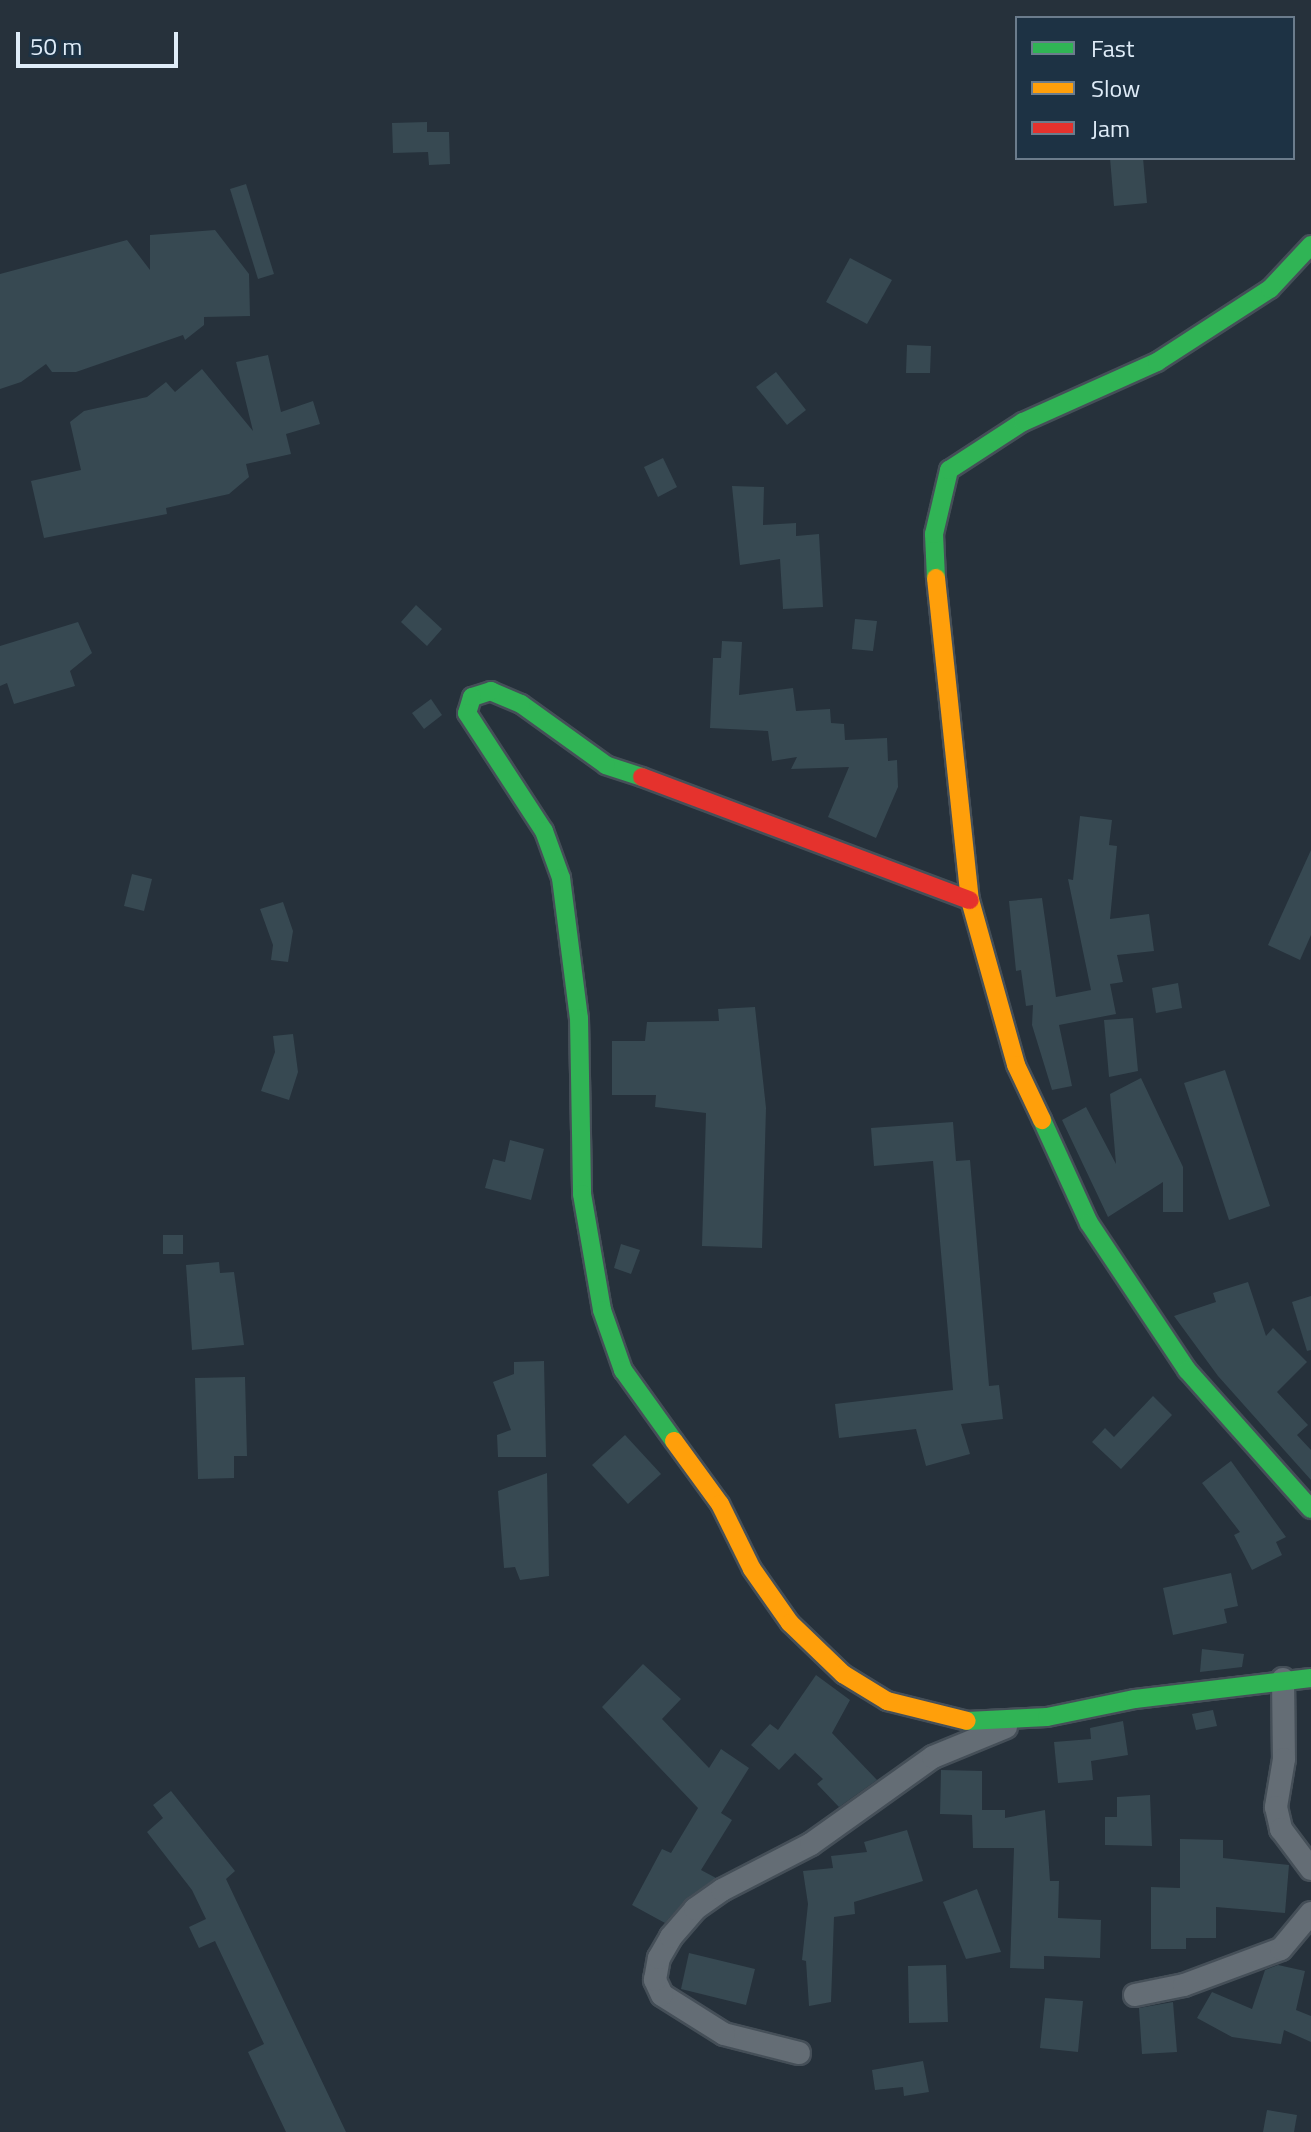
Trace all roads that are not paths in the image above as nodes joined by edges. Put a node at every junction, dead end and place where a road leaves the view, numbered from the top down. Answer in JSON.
{"nodes":[{"id":1,"x":1311,"y":245,"type":"edge"},
{"id":2,"x":970,"y":900,"type":"junction"},
{"id":3,"x":1311,"y":1509,"type":"edge"},
{"id":4,"x":1311,"y":1678,"type":"edge"},
{"id":5,"x":1283,"y":1679,"type":"junction"},
{"id":6,"x":1025,"y":1719,"type":"junction"},
{"id":7,"x":1311,"y":1869,"type":"edge"},
{"id":8,"x":1311,"y":1913,"type":"edge"},
{"id":9,"x":1135,"y":1995,"type":"dead end"},
{"id":10,"x":799,"y":2053,"type":"dead end"}],
"edges":[{"from":1,"to":2,"type":"street"},
{"from":2,"to":3,"type":"street"},
{"from":2,"to":6,"type":"street"},
{"from":4,"to":5,"type":"street"},
{"from":5,"to":6,"type":"street"},
{"from":5,"to":7,"type":"street"},
{"from":6,"to":10,"type":"street"},
{"from":8,"to":9,"type":"street"}]}
